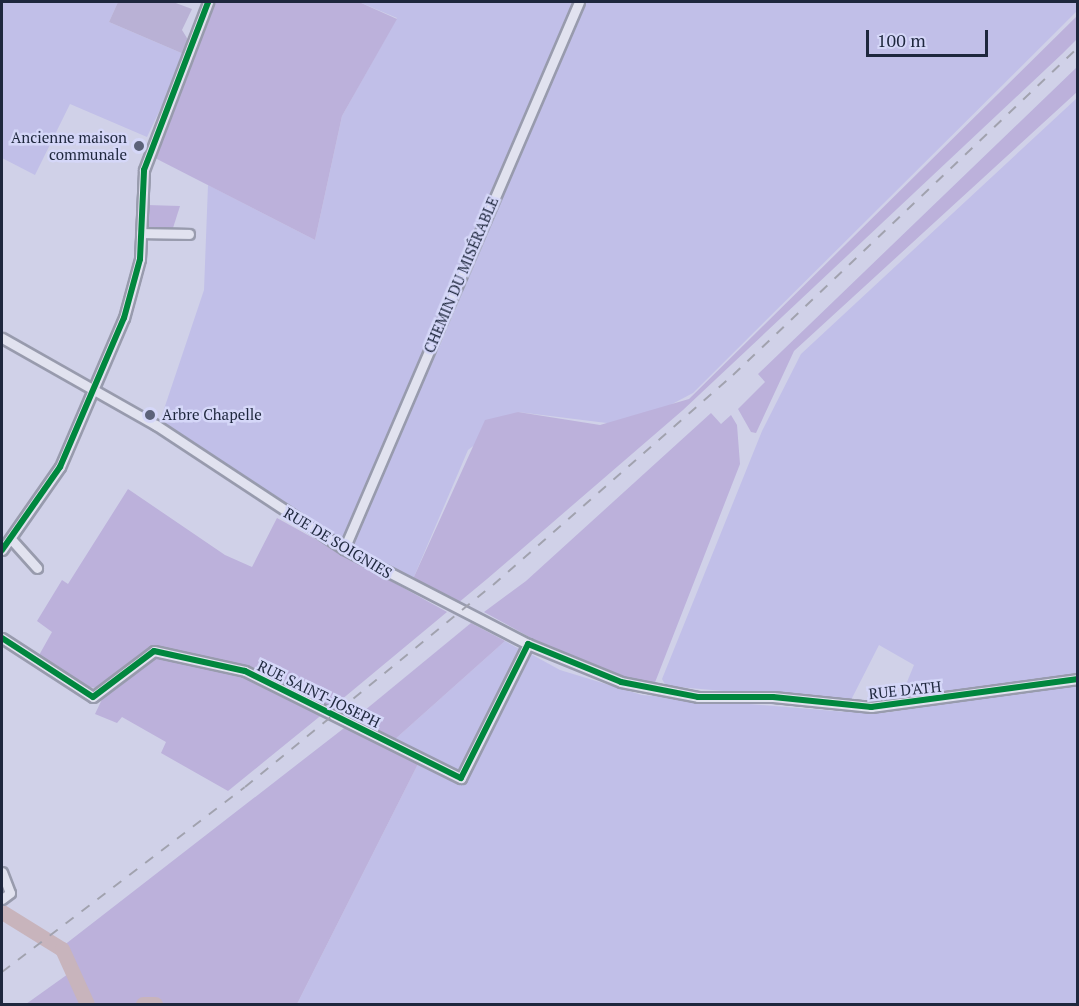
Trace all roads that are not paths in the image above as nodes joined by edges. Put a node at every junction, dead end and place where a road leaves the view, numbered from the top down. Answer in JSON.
{"nodes":[{"id":1,"x":208,"y":2,"type":"edge"},
{"id":2,"x":579,"y":2,"type":"edge"},
{"id":3,"x":141,"y":233,"type":"junction"},
{"id":4,"x":189,"y":234,"type":"dead end"},
{"id":5,"x":2,"y":338,"type":"edge"},
{"id":6,"x":96,"y":389,"type":"junction"},
{"id":7,"x":11,"y":539,"type":"junction"},
{"id":8,"x":344,"y":549,"type":"junction"},
{"id":9,"x":2,"y":550,"type":"edge"},
{"id":10,"x":37,"y":568,"type":"dead end"},
{"id":11,"x":2,"y":638,"type":"edge"},
{"id":12,"x":528,"y":644,"type":"junction"},
{"id":13,"x":1077,"y":679,"type":"edge"},
{"id":14,"x":698,"y":698,"type":"joint"},
{"id":15,"x":2,"y":872,"type":"edge"},
{"id":16,"x":4,"y":897,"type":"edge"}],
"edges":[{"from":1,"to":3,"type":"street"},
{"from":2,"to":8,"type":"street","name":"CHEMIN DU MISÉRABLE"},
{"from":3,"to":4,"type":"street"},
{"from":3,"to":6,"type":"street"},
{"from":5,"to":6,"type":"street","name":"RUE DE SOIGNIES"},
{"from":6,"to":7,"type":"street"},
{"from":6,"to":8,"type":"street","name":"RUE DE SOIGNIES"},
{"from":7,"to":9,"type":"street"},
{"from":7,"to":10,"type":"street"},
{"from":8,"to":12,"type":"street","name":"RUE DE SOIGNIES"},
{"from":11,"to":12,"type":"street","name":"RUE SAINT-JOSEPH"},
{"from":12,"to":14,"type":"street","name":"RUE DE SOIGNIES"},
{"from":13,"to":14,"type":"street","name":"RUE D'ATH"},
{"from":15,"to":16,"type":"street"}]}
